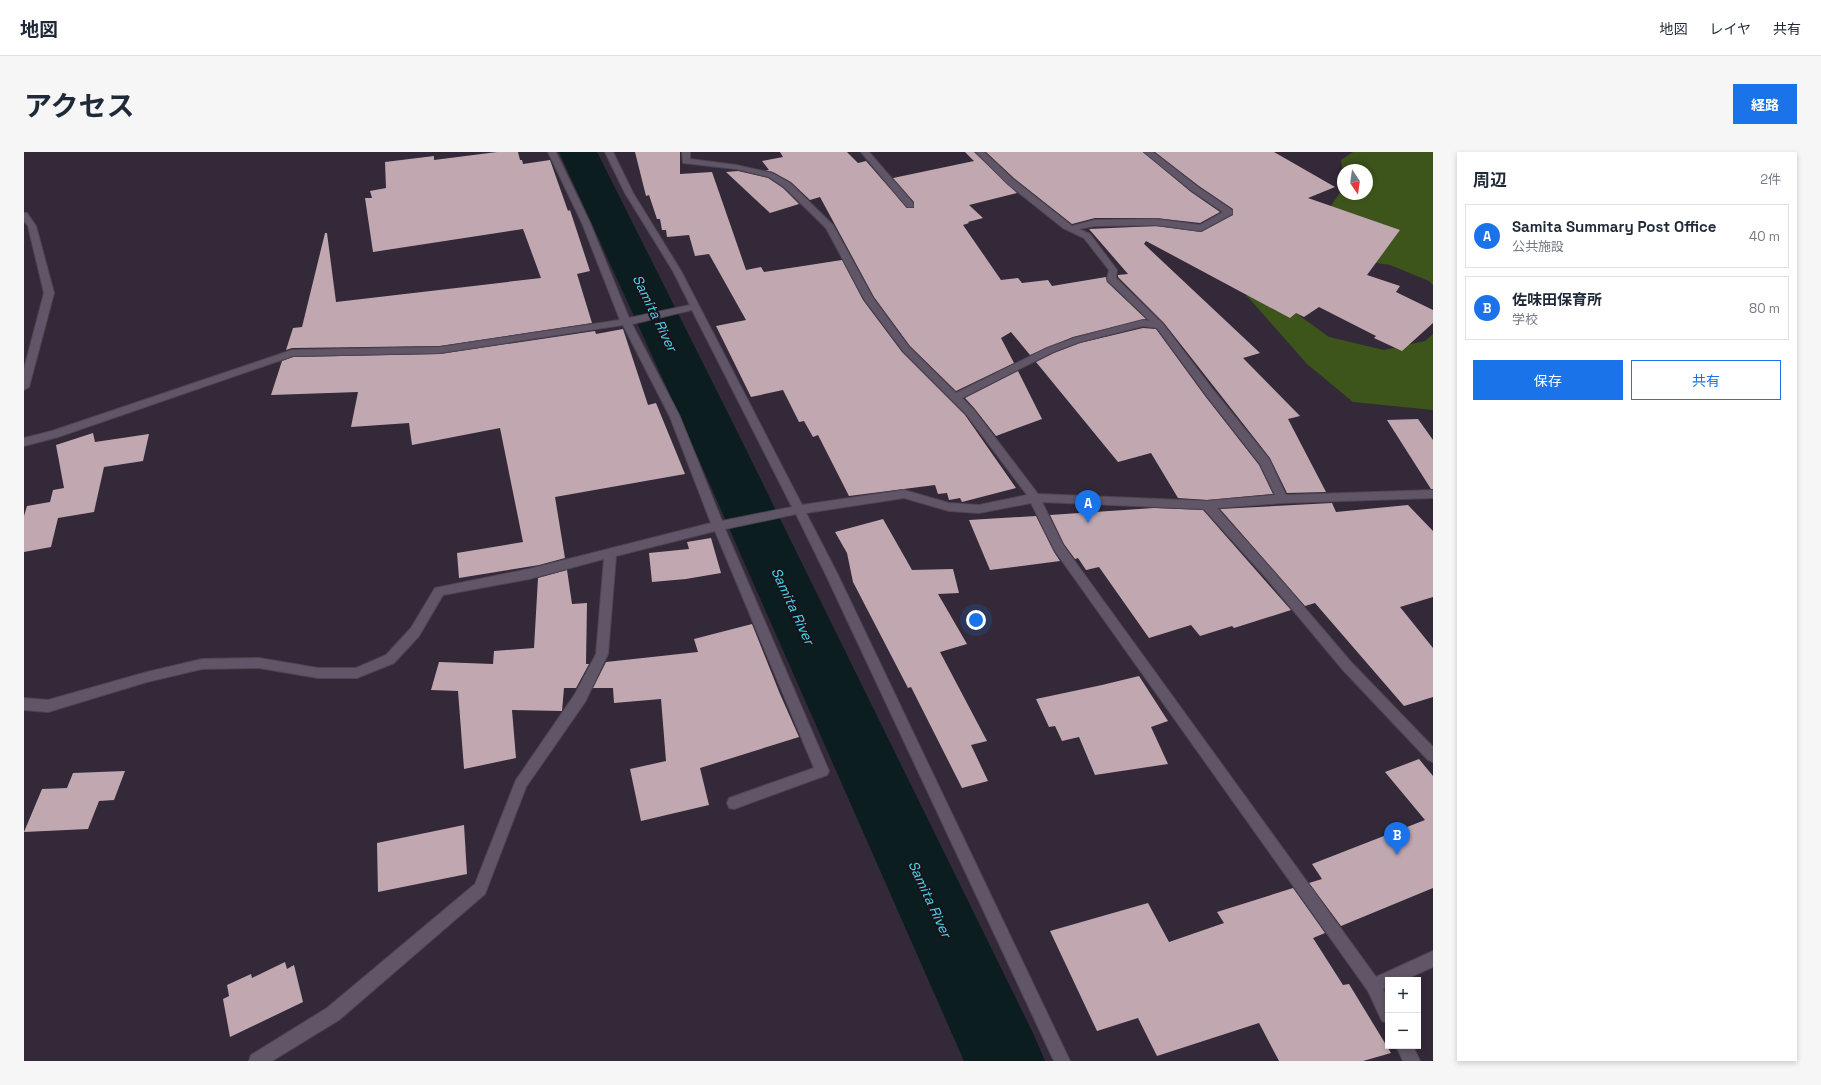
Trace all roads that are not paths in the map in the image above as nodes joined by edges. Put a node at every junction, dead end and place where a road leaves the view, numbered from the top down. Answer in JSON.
{"nodes":[{"id":1,"x":552,"y":152,"type":"edge"},
{"id":2,"x":610,"y":152,"type":"edge"},
{"id":3,"x":686,"y":152,"type":"edge"},
{"id":4,"x":865,"y":152,"type":"edge"},
{"id":5,"x":980,"y":152,"type":"edge"},
{"id":6,"x":1148,"y":152,"type":"edge"},
{"id":7,"x":910,"y":205,"type":"dead end"},
{"id":8,"x":24,"y":216,"type":"edge"},
{"id":9,"x":1073,"y":228,"type":"junction"},
{"id":10,"x":694,"y":306,"type":"junction"},
{"id":11,"x":630,"y":321,"type":"junction"},
{"id":12,"x":1160,"y":326,"type":"junction"},
{"id":13,"x":24,"y":387,"type":"edge"},
{"id":14,"x":956,"y":397,"type":"junction"},
{"id":15,"x":24,"y":442,"type":"edge"},
{"id":16,"x":1433,"y":494,"type":"edge"},
{"id":17,"x":1035,"y":498,"type":"junction"},
{"id":18,"x":1282,"y":500,"type":"junction"},
{"id":19,"x":1207,"y":505,"type":"junction"},
{"id":20,"x":791,"y":511,"type":"junction"},
{"id":21,"x":722,"y":526,"type":"junction"},
{"id":22,"x":610,"y":554,"type":"junction"},
{"id":23,"x":24,"y":704,"type":"edge"},
{"id":24,"x":1433,"y":756,"type":"edge"},
{"id":25,"x":734,"y":803,"type":"dead end"},
{"id":26,"x":1433,"y":959,"type":"edge"},
{"id":27,"x":1373,"y":986,"type":"junction"},
{"id":28,"x":1387,"y":1013,"type":"edge"},
{"id":29,"x":1406,"y":1049,"type":"edge"},
{"id":30,"x":257,"y":1061,"type":"edge"},
{"id":31,"x":1062,"y":1061,"type":"edge"},
{"id":32,"x":1412,"y":1061,"type":"edge"}],
"edges":[{"from":1,"to":11,"type":"street"},
{"from":2,"to":10,"type":"street"},
{"from":3,"to":14,"type":"street"},
{"from":4,"to":7,"type":"street"},
{"from":5,"to":9,"type":"street"},
{"from":6,"to":9,"type":"street"},
{"from":8,"to":13,"type":"street"},
{"from":9,"to":12,"type":"street"},
{"from":10,"to":11,"type":"street"},
{"from":10,"to":20,"type":"street"},
{"from":11,"to":15,"type":"street"},
{"from":11,"to":21,"type":"street"},
{"from":12,"to":14,"type":"street"},
{"from":12,"to":18,"type":"street"},
{"from":14,"to":17,"type":"street"},
{"from":16,"to":18,"type":"street"},
{"from":17,"to":19,"type":"street"},
{"from":17,"to":20,"type":"street"},
{"from":17,"to":27,"type":"street"},
{"from":18,"to":19,"type":"street"},
{"from":19,"to":24,"type":"street"},
{"from":20,"to":21,"type":"street"},
{"from":20,"to":31,"type":"street"},
{"from":21,"to":22,"type":"street"},
{"from":21,"to":25,"type":"street"},
{"from":22,"to":23,"type":"street"},
{"from":22,"to":30,"type":"street"},
{"from":26,"to":27,"type":"street"},
{"from":27,"to":28,"type":"street"},
{"from":29,"to":32,"type":"street"}]}
